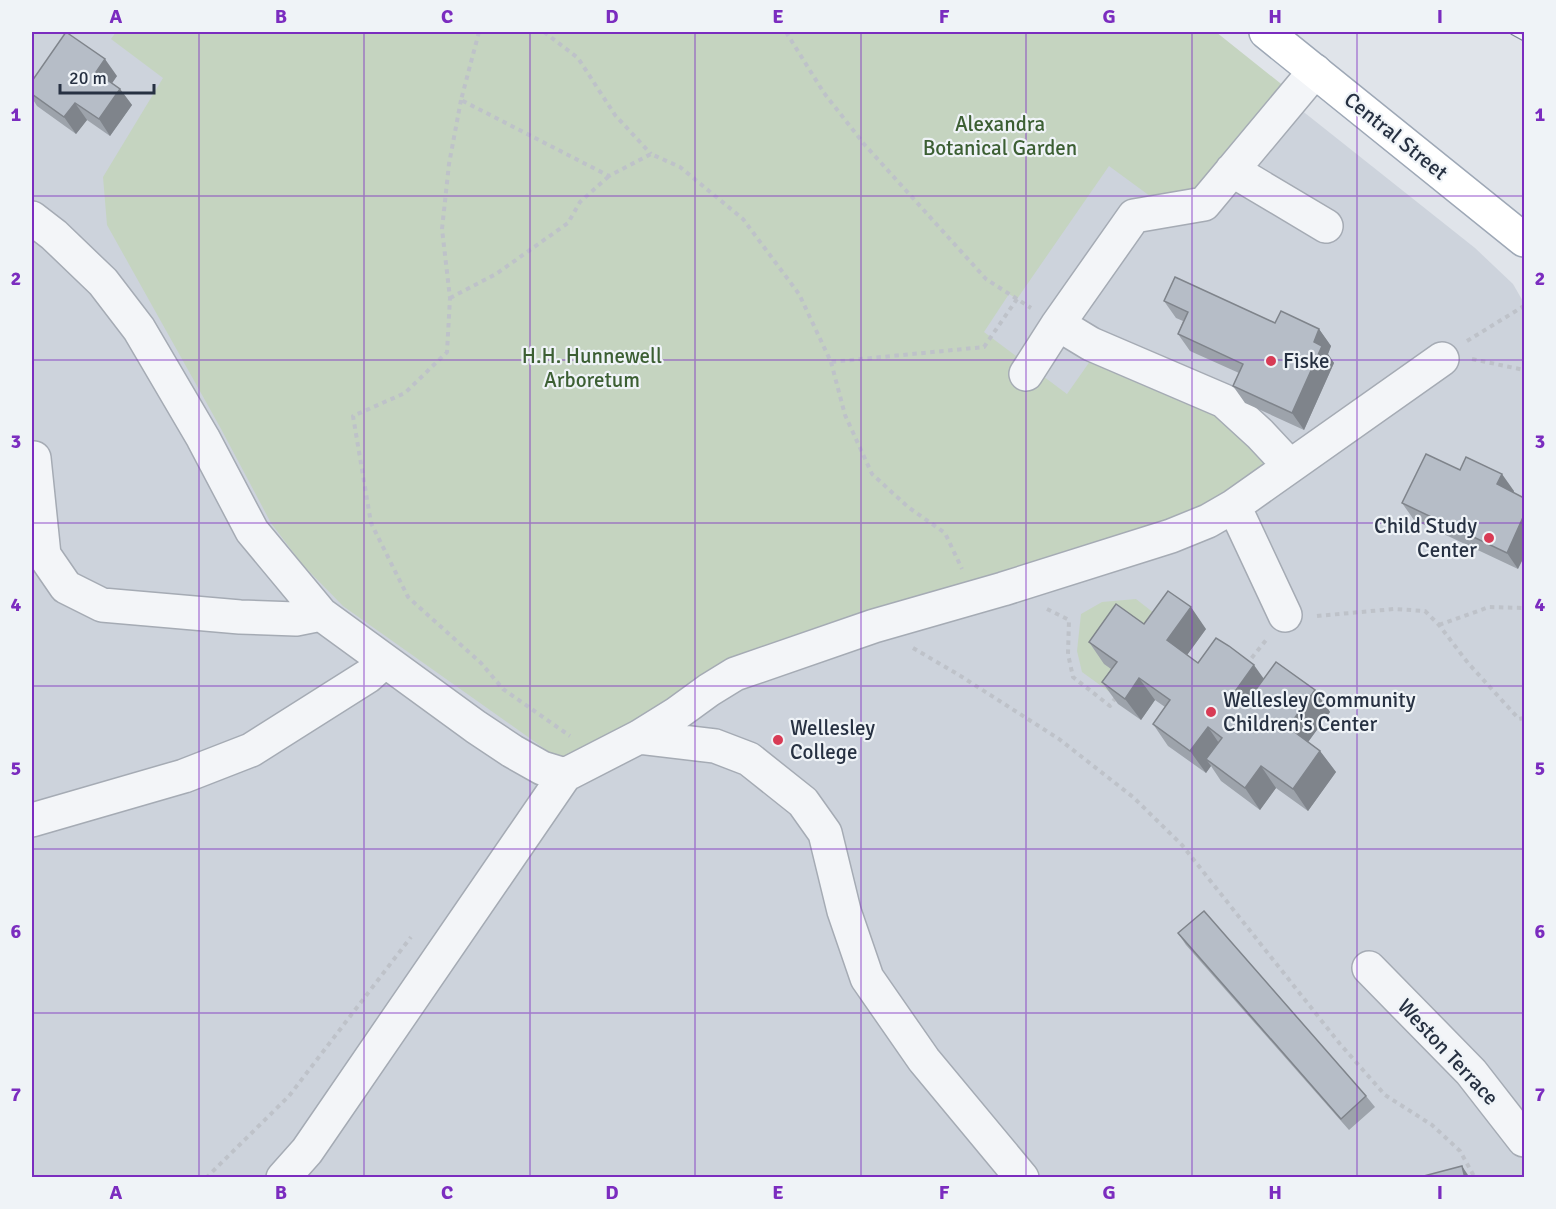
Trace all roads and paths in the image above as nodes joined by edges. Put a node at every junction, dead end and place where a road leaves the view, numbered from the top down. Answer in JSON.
{"nodes":[{"id":1,"x":479,"y":32,"type":"edge"},
{"id":2,"x":544,"y":32,"type":"edge"},
{"id":3,"x":786,"y":32,"type":"edge"},
{"id":4,"x":1266,"y":32,"type":"edge"},
{"id":5,"x":1316,"y":71,"type":"junction"},
{"id":6,"x":461,"y":100,"type":"junction"},
{"id":7,"x":651,"y":154,"type":"junction"},
{"id":8,"x":1232,"y":170,"type":"junction"},
{"id":9,"x":609,"y":176,"type":"junction"},
{"id":10,"x":32,"y":218,"type":"edge"},
{"id":11,"x":1326,"y":226,"type":"dead end"},
{"id":12,"x":1524,"y":240,"type":"edge"},
{"id":13,"x":450,"y":298,"type":"junction"},
{"id":14,"x":1017,"y":299,"type":"junction"},
{"id":15,"x":1524,"y":306,"type":"edge"},
{"id":16,"x":1058,"y":324,"type":"junction"},
{"id":17,"x":1445,"y":357,"type":"junction"},
{"id":18,"x":831,"y":362,"type":"junction"},
{"id":19,"x":1524,"y":370,"type":"edge"},
{"id":20,"x":1026,"y":374,"type":"dead end"},
{"id":21,"x":1260,"y":434,"type":"junction"},
{"id":22,"x":34,"y":458,"type":"dead end"},
{"id":23,"x":1290,"y":466,"type":"junction"},
{"id":24,"x":1242,"y":501,"type":"junction"},
{"id":25,"x":989,"y":593,"type":"junction"},
{"id":26,"x":1524,"y":608,"type":"edge"},
{"id":27,"x":321,"y":614,"type":"junction"},
{"id":28,"x":1285,"y":615,"type":"junction"},
{"id":29,"x":1439,"y":625,"type":"junction"},
{"id":30,"x":874,"y":626,"type":"junction"},
{"id":31,"x":385,"y":661,"type":"junction"},
{"id":32,"x":1244,"y":668,"type":"edge"},
{"id":33,"x":1122,"y":689,"type":"edge"},
{"id":34,"x":1524,"y":718,"type":"edge"},
{"id":35,"x":639,"y":736,"type":"junction"},
{"id":36,"x":601,"y":757,"type":"junction"},
{"id":37,"x":565,"y":775,"type":"junction"},
{"id":38,"x":32,"y":820,"type":"edge"},
{"id":39,"x":412,"y":937,"type":"dead end"},
{"id":40,"x":1369,"y":968,"type":"dead end"},
{"id":41,"x":1524,"y":1140,"type":"edge"},
{"id":42,"x":206,"y":1178,"type":"edge"},
{"id":43,"x":283,"y":1178,"type":"edge"},
{"id":44,"x":1022,"y":1178,"type":"edge"},
{"id":45,"x":1475,"y":1178,"type":"edge"}],
"edges":[{"from":1,"to":6,"type":"path"},
{"from":2,"to":7,"type":"path"},
{"from":3,"to":14,"type":"path"},
{"from":4,"to":5,"type":"main road","name":"Central Street"},
{"from":5,"to":8,"type":"lane"},
{"from":5,"to":12,"type":"main road","name":"Central Street"},
{"from":6,"to":9,"type":"path"},
{"from":6,"to":13,"type":"path"},
{"from":7,"to":9,"type":"path"},
{"from":7,"to":18,"type":"path"},
{"from":8,"to":11,"type":"lane"},
{"from":8,"to":16,"type":"lane"},
{"from":9,"to":13,"type":"path"},
{"from":10,"to":27,"type":"lane"},
{"from":13,"to":36,"type":"path"},
{"from":14,"to":16,"type":"path"},
{"from":14,"to":18,"type":"path"},
{"from":15,"to":17,"type":"path"},
{"from":16,"to":20,"type":"lane"},
{"from":16,"to":21,"type":"lane"},
{"from":17,"to":19,"type":"path"},
{"from":17,"to":23,"type":"lane"},
{"from":18,"to":25,"type":"path"},
{"from":21,"to":23,"type":"lane"},
{"from":21,"to":24,"type":"lane"},
{"from":22,"to":27,"type":"lane"},
{"from":23,"to":24,"type":"lane"},
{"from":24,"to":25,"type":"lane"},
{"from":24,"to":28,"type":"lane"},
{"from":25,"to":30,"type":"lane"},
{"from":25,"to":33,"type":"path"},
{"from":26,"to":29,"type":"path"},
{"from":27,"to":31,"type":"lane"},
{"from":28,"to":29,"type":"path"},
{"from":28,"to":32,"type":"path"},
{"from":29,"to":34,"type":"path"},
{"from":30,"to":35,"type":"lane"},
{"from":30,"to":45,"type":"path"},
{"from":31,"to":37,"type":"lane"},
{"from":31,"to":38,"type":"lane"},
{"from":35,"to":36,"type":"lane"},
{"from":35,"to":44,"type":"lane"},
{"from":36,"to":37,"type":"lane"},
{"from":37,"to":43,"type":"lane"},
{"from":39,"to":42,"type":"path"},
{"from":40,"to":41,"type":"lane","name":"Weston Terrace"}]}
